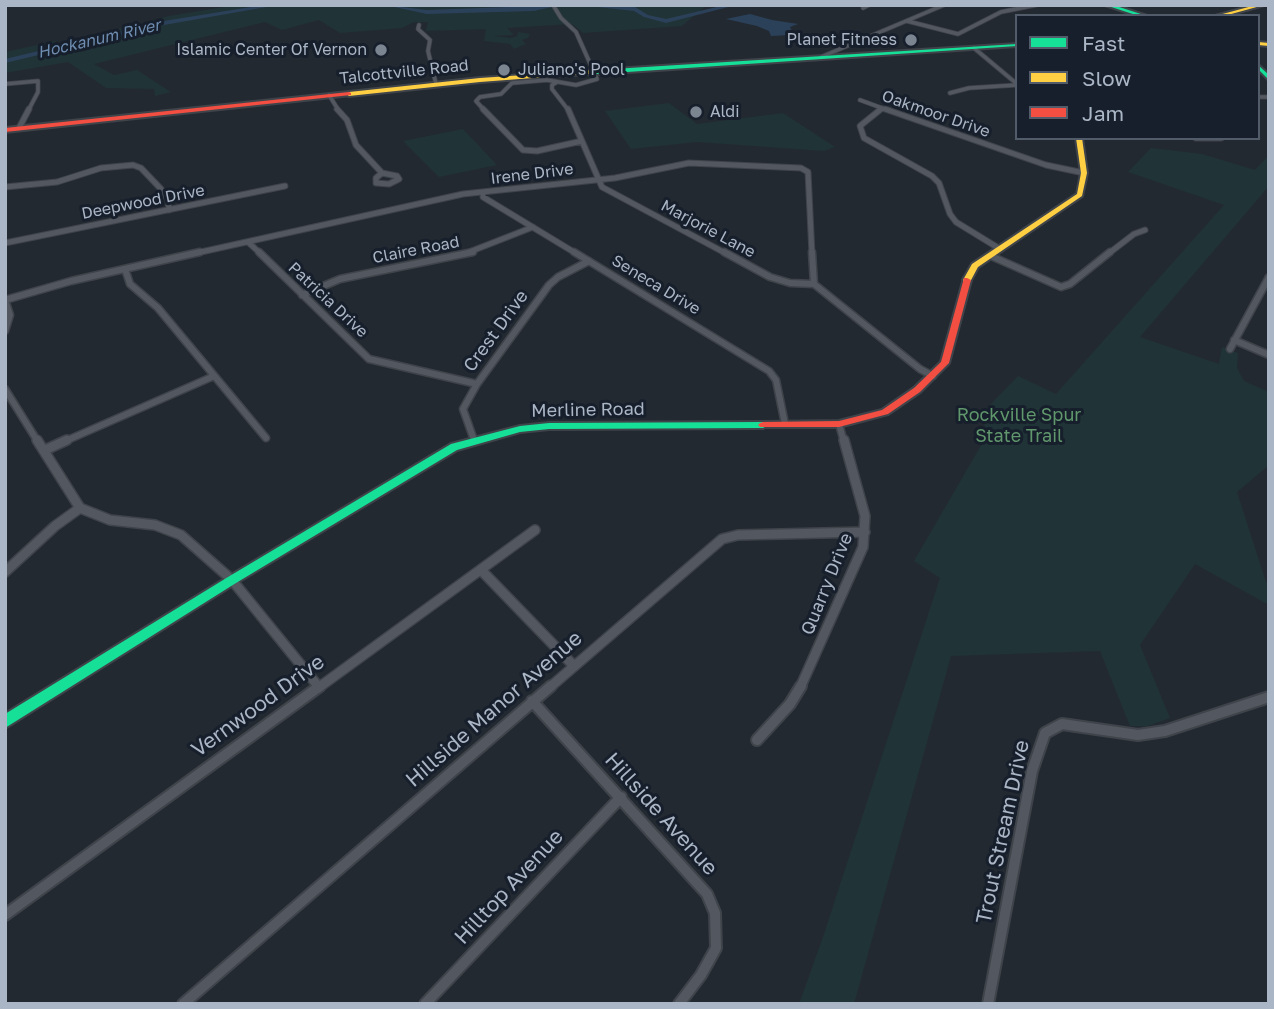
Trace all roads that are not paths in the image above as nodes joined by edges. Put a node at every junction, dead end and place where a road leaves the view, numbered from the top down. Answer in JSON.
{"nodes":[{"id":1,"x":869,"y":5,"type":"edge"},
{"id":2,"x":943,"y":5,"type":"edge"},
{"id":3,"x":1036,"y":5,"type":"edge"},
{"id":4,"x":1107,"y":5,"type":"edge"},
{"id":5,"x":1262,"y":5,"type":"edge"},
{"id":6,"x":554,"y":6,"type":"edge"},
{"id":7,"x":863,"y":8,"type":"dead end"},
{"id":8,"x":1138,"y":14,"type":"edge"},
{"id":9,"x":1225,"y":14,"type":"edge"},
{"id":10,"x":907,"y":21,"type":"junction"},
{"id":11,"x":419,"y":25,"type":"dead end"},
{"id":12,"x":1015,"y":45,"type":"edge"},
{"id":13,"x":974,"y":48,"type":"junction"},
{"id":14,"x":821,"y":57,"type":"junction"},
{"id":15,"x":594,"y":71,"type":"junction"},
{"id":16,"x":557,"y":82,"type":"junction"},
{"id":17,"x":1015,"y":83,"type":"edge"},
{"id":18,"x":436,"y":84,"type":"junction"},
{"id":19,"x":5,"y":85,"type":"edge"},
{"id":20,"x":1015,"y":85,"type":"edge"},
{"id":21,"x":950,"y":93,"type":"dead end"},
{"id":22,"x":329,"y":95,"type":"junction"},
{"id":23,"x":860,"y":100,"type":"dead end"},
{"id":24,"x":882,"y":108,"type":"junction"},
{"id":25,"x":19,"y":128,"type":"junction"},
{"id":26,"x":5,"y":130,"type":"edge"},
{"id":27,"x":1079,"y":140,"type":"edge"},
{"id":28,"x":582,"y":142,"type":"junction"},
{"id":29,"x":382,"y":173,"type":"dead end"},
{"id":30,"x":1084,"y":173,"type":"junction"},
{"id":31,"x":597,"y":179,"type":"junction"},
{"id":32,"x":285,"y":186,"type":"dead end"},
{"id":33,"x":5,"y":187,"type":"edge"},
{"id":34,"x":483,"y":192,"type":"junction"},
{"id":35,"x":169,"y":210,"type":"junction"},
{"id":36,"x":533,"y":227,"type":"junction"},
{"id":37,"x":1144,"y":230,"type":"dead end"},
{"id":38,"x":5,"y":243,"type":"edge"},
{"id":39,"x":249,"y":243,"type":"junction"},
{"id":40,"x":995,"y":252,"type":"junction"},
{"id":41,"x":589,"y":261,"type":"junction"},
{"id":42,"x":125,"y":269,"type":"junction"},
{"id":43,"x":1269,"y":277,"type":"edge"},
{"id":44,"x":814,"y":284,"type":"junction"},
{"id":45,"x":302,"y":295,"type":"junction"},
{"id":46,"x":5,"y":300,"type":"edge"},
{"id":47,"x":5,"y":331,"type":"edge"},
{"id":48,"x":1234,"y":340,"type":"junction"},
{"id":49,"x":1230,"y":349,"type":"dead end"},
{"id":50,"x":1269,"y":355,"type":"edge"},
{"id":51,"x":214,"y":376,"type":"junction"},
{"id":52,"x":933,"y":376,"type":"junction"},
{"id":53,"x":477,"y":384,"type":"junction"},
{"id":54,"x":5,"y":389,"type":"edge"},
{"id":55,"x":785,"y":424,"type":"junction"},
{"id":56,"x":839,"y":424,"type":"junction"},
{"id":57,"x":266,"y":438,"type":"dead end"},
{"id":58,"x":474,"y":440,"type":"junction"},
{"id":59,"x":45,"y":450,"type":"junction"},
{"id":60,"x":80,"y":508,"type":"junction"},
{"id":61,"x":535,"y":530,"type":"dead end"},
{"id":62,"x":866,"y":532,"type":"junction"},
{"id":63,"x":481,"y":570,"type":"junction"},
{"id":64,"x":5,"y":572,"type":"edge"},
{"id":65,"x":232,"y":580,"type":"junction"},
{"id":66,"x":573,"y":665,"type":"junction"},
{"id":67,"x":318,"y":686,"type":"junction"},
{"id":68,"x":1269,"y":696,"type":"edge"},
{"id":69,"x":532,"y":701,"type":"junction"},
{"id":70,"x":5,"y":722,"type":"edge"},
{"id":71,"x":757,"y":740,"type":"dead end"},
{"id":72,"x":621,"y":797,"type":"junction"},
{"id":73,"x":5,"y":915,"type":"edge"},
{"id":74,"x":430,"y":1002,"type":"edge"},
{"id":75,"x":183,"y":1004,"type":"edge"},
{"id":76,"x":679,"y":1004,"type":"edge"},
{"id":77,"x":988,"y":1004,"type":"edge"}],
"edges":[{"from":1,"to":7,"type":"street"},
{"from":2,"to":10,"type":"street"},
{"from":3,"to":10,"type":"street"},
{"from":4,"to":8,"type":"main road"},
{"from":5,"to":9,"type":"main road"},
{"from":6,"to":15,"type":"street"},
{"from":10,"to":14,"type":"street"},
{"from":11,"to":18,"type":"street"},
{"from":12,"to":13,"type":"main road","name":"Talcottville Road"},
{"from":13,"to":14,"type":"main road","name":"Talcottville Road"},
{"from":13,"to":17,"type":"street"},
{"from":14,"to":15,"type":"main road","name":"Talcottville Road"},
{"from":15,"to":16,"type":"street"},
{"from":15,"to":18,"type":"main road","name":"Talcottville Road"},
{"from":16,"to":28,"type":"street"},
{"from":16,"to":28,"type":"street"},
{"from":18,"to":22,"type":"main road","name":"Talcottville Road"},
{"from":19,"to":25,"type":"street"},
{"from":20,"to":21,"type":"street"},
{"from":22,"to":25,"type":"main road","name":"Talcottville Road"},
{"from":22,"to":29,"type":"street"},
{"from":23,"to":24,"type":"street","name":"Oakmoor Drive"},
{"from":24,"to":30,"type":"street","name":"Oakmoor Drive"},
{"from":24,"to":40,"type":"street"},
{"from":25,"to":26,"type":"main road","name":"Talcottville Road"},
{"from":27,"to":30,"type":"main road"},
{"from":28,"to":31,"type":"street"},
{"from":30,"to":40,"type":"main road","name":"Merline Road"},
{"from":31,"to":34,"type":"street","name":"Irene Drive"},
{"from":31,"to":44,"type":"street","name":"Marjorie Lane"},
{"from":31,"to":44,"type":"street","name":"Irene Drive"},
{"from":32,"to":35,"type":"street","name":"Deepwood Drive"},
{"from":33,"to":35,"type":"street"},
{"from":34,"to":36,"type":"street","name":"Seneca Drive"},
{"from":34,"to":39,"type":"street","name":"Irene Drive"},
{"from":35,"to":38,"type":"street","name":"Deepwood Drive"},
{"from":36,"to":41,"type":"street","name":"Seneca Drive"},
{"from":36,"to":45,"type":"street","name":"Claire Road"},
{"from":37,"to":40,"type":"street"},
{"from":39,"to":42,"type":"street","name":"Irene Drive"},
{"from":39,"to":45,"type":"street","name":"Patricia Drive"},
{"from":40,"to":52,"type":"main road","name":"Merline Road"},
{"from":41,"to":53,"type":"street","name":"Crest Drive"},
{"from":41,"to":55,"type":"street","name":"Seneca Drive"},
{"from":42,"to":46,"type":"street","name":"Irene Drive"},
{"from":42,"to":51,"type":"street"},
{"from":43,"to":48,"type":"street"},
{"from":44,"to":52,"type":"street"},
{"from":45,"to":53,"type":"street","name":"Patricia Drive"},
{"from":46,"to":47,"type":"street"},
{"from":48,"to":49,"type":"street"},
{"from":48,"to":50,"type":"street"},
{"from":51,"to":57,"type":"street"},
{"from":51,"to":59,"type":"street"},
{"from":52,"to":56,"type":"main road","name":"Merline Road"},
{"from":53,"to":58,"type":"street","name":"Crest Drive"},
{"from":54,"to":59,"type":"street"},
{"from":55,"to":56,"type":"main road","name":"Merline Road"},
{"from":55,"to":58,"type":"main road","name":"Merline Road"},
{"from":56,"to":62,"type":"street","name":"Quarry Drive"},
{"from":58,"to":65,"type":"main road","name":"Merline Road"},
{"from":59,"to":60,"type":"street"},
{"from":60,"to":64,"type":"street"},
{"from":60,"to":65,"type":"street"},
{"from":61,"to":63,"type":"street","name":"Vernwood Drive"},
{"from":62,"to":66,"type":"street","name":"Hillside Manor Avenue"},
{"from":62,"to":71,"type":"street","name":"Quarry Drive"},
{"from":63,"to":66,"type":"street"},
{"from":63,"to":67,"type":"street","name":"Vernwood Drive"},
{"from":65,"to":67,"type":"street"},
{"from":65,"to":70,"type":"main road","name":"Merline Road"},
{"from":66,"to":69,"type":"street","name":"Hillside Manor Avenue"},
{"from":67,"to":73,"type":"street","name":"Vernwood Drive"},
{"from":68,"to":77,"type":"street","name":"Trout Stream Drive"},
{"from":69,"to":72,"type":"street","name":"Hillside Avenue"},
{"from":69,"to":75,"type":"street","name":"Hillside Manor Avenue"},
{"from":72,"to":74,"type":"street","name":"Hilltop Avenue"},
{"from":72,"to":76,"type":"street","name":"Hillside Avenue"}]}
